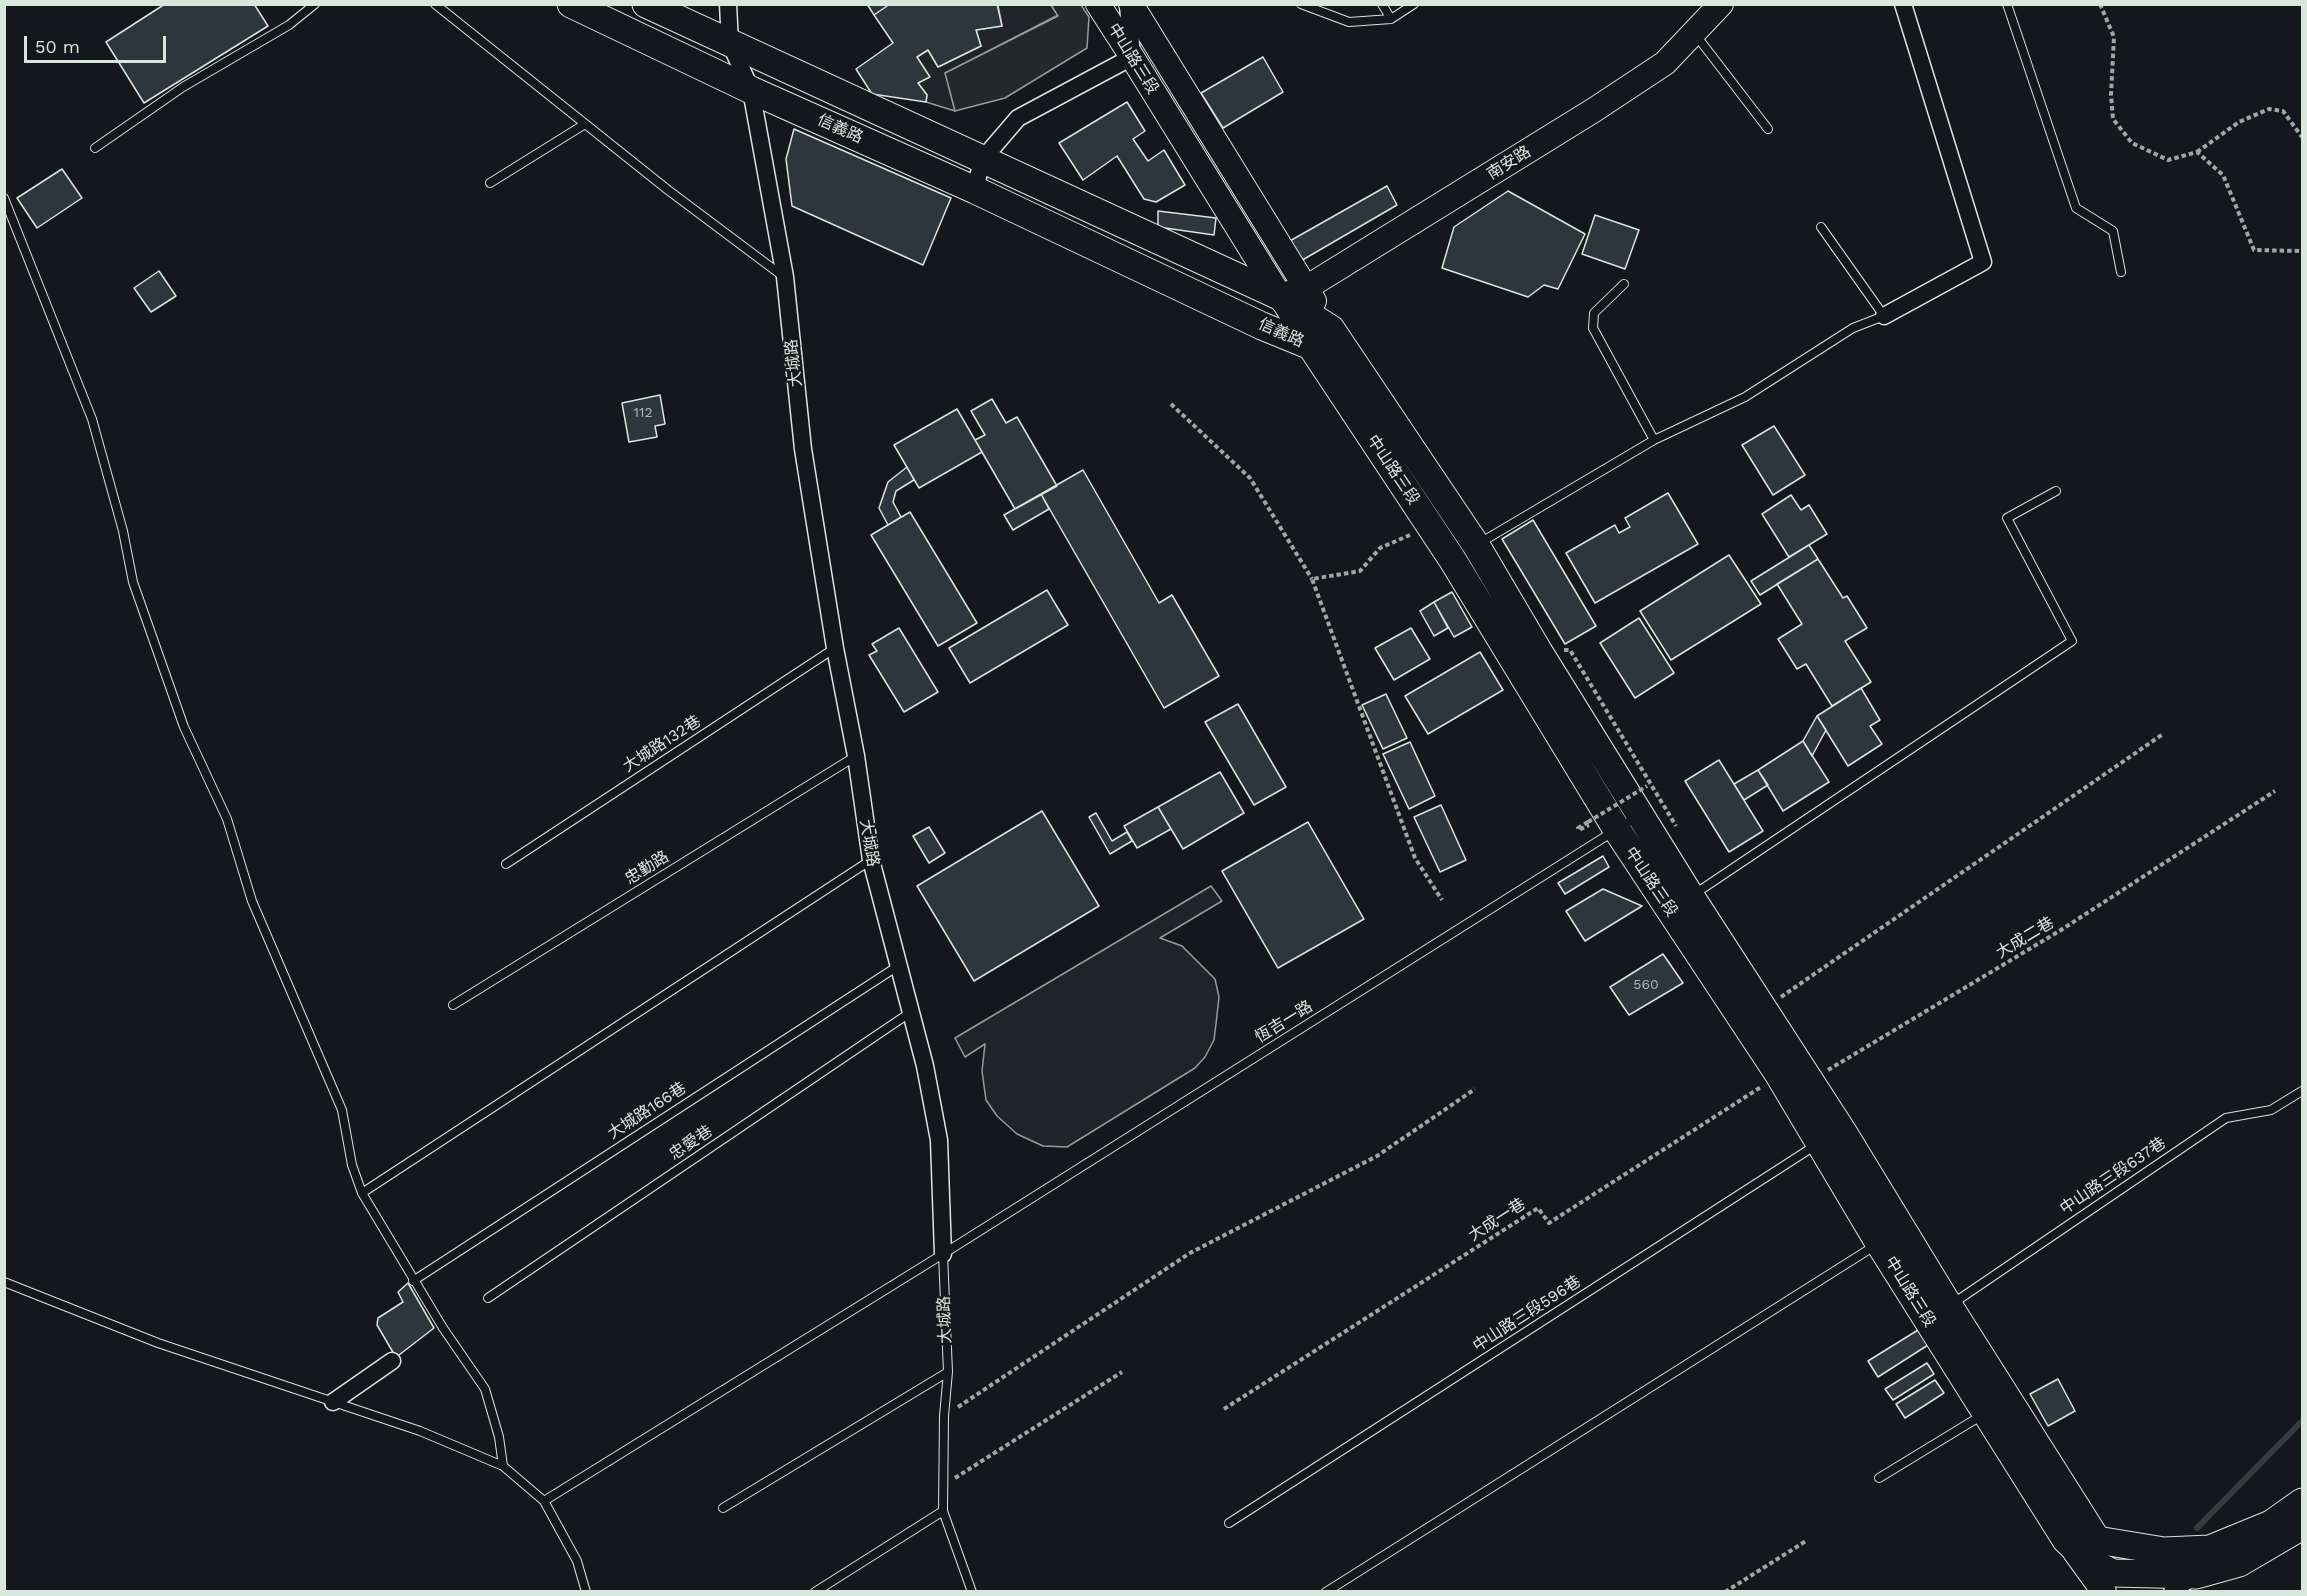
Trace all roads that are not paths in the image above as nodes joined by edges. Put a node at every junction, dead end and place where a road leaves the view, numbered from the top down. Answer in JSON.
{"nodes":[{"id":1,"x":315,"y":4,"type":"edge"},
{"id":2,"x":435,"y":4,"type":"edge"},
{"id":3,"x":571,"y":4,"type":"edge"},
{"id":4,"x":646,"y":4,"type":"edge"},
{"id":5,"x":728,"y":4,"type":"edge"},
{"id":6,"x":1098,"y":4,"type":"edge"},
{"id":7,"x":1130,"y":4,"type":"edge"},
{"id":8,"x":1301,"y":4,"type":"edge"},
{"id":9,"x":1382,"y":4,"type":"edge"},
{"id":10,"x":1414,"y":4,"type":"edge"},
{"id":11,"x":1721,"y":4,"type":"edge"},
{"id":12,"x":1903,"y":4,"type":"edge"},
{"id":13,"x":2007,"y":4,"type":"edge"},
{"id":14,"x":1391,"y":19,"type":"junction"},
{"id":15,"x":1694,"y":33,"type":"junction"},
{"id":16,"x":730,"y":43,"type":"junction"},
{"id":17,"x":1132,"y":57,"type":"junction"},
{"id":18,"x":751,"y":90,"type":"junction"},
{"id":19,"x":585,"y":124,"type":"junction"},
{"id":20,"x":1768,"y":129,"type":"dead end"},
{"id":21,"x":96,"y":148,"type":"dead end"},
{"id":22,"x":982,"y":160,"type":"junction"},
{"id":23,"x":490,"y":183,"type":"dead end"},
{"id":24,"x":975,"y":189,"type":"junction"},
{"id":25,"x":4,"y":198,"type":"edge"},
{"id":26,"x":1821,"y":227,"type":"dead end"},
{"id":27,"x":2121,"y":272,"type":"dead end"},
{"id":28,"x":784,"y":277,"type":"junction"},
{"id":29,"x":1624,"y":284,"type":"dead end"},
{"id":30,"x":1306,"y":288,"type":"junction"},
{"id":31,"x":1280,"y":296,"type":"junction"},
{"id":32,"x":1884,"y":316,"type":"junction"},
{"id":33,"x":1321,"y":338,"type":"junction"},
{"id":34,"x":1654,"y":440,"type":"junction"},
{"id":35,"x":2056,"y":491,"type":"dead end"},
{"id":36,"x":1464,"y":552,"type":"junction"},
{"id":37,"x":835,"y":648,"type":"junction"},
{"id":38,"x":856,"y":756,"type":"junction"},
{"id":39,"x":1641,"y":814,"type":"junction"},
{"id":40,"x":1605,"y":826,"type":"junction"},
{"id":41,"x":871,"y":860,"type":"junction"},
{"id":42,"x":506,"y":864,"type":"dead end"},
{"id":43,"x":1691,"y":897,"type":"junction"},
{"id":44,"x":897,"y":966,"type":"junction"},
{"id":45,"x":453,"y":1005,"type":"dead end"},
{"id":46,"x":911,"y":1012,"type":"junction"},
{"id":47,"x":2302,"y":1091,"type":"edge"},
{"id":48,"x":1832,"y":1137,"type":"junction"},
{"id":49,"x":362,"y":1193,"type":"junction"},
{"id":50,"x":1879,"y":1243,"type":"junction"},
{"id":51,"x":943,"y":1254,"type":"junction"},
{"id":52,"x":413,"y":1281,"type":"junction"},
{"id":53,"x":4,"y":1282,"type":"edge"},
{"id":54,"x":488,"y":1298,"type":"dead end"},
{"id":55,"x":1949,"y":1306,"type":"junction"},
{"id":56,"x":392,"y":1361,"type":"dead end"},
{"id":57,"x":948,"y":1372,"type":"junction"},
{"id":58,"x":333,"y":1402,"type":"junction"},
{"id":59,"x":1986,"y":1413,"type":"junction"},
{"id":60,"x":503,"y":1466,"type":"junction"},
{"id":61,"x":1879,"y":1478,"type":"dead end"},
{"id":62,"x":544,"y":1502,"type":"junction"},
{"id":63,"x":2302,"y":1502,"type":"edge"},
{"id":64,"x":723,"y":1508,"type":"dead end"},
{"id":65,"x":943,"y":1511,"type":"junction"},
{"id":66,"x":1229,"y":1523,"type":"dead end"},
{"id":67,"x":2302,"y":1527,"type":"edge"},
{"id":68,"x":2097,"y":1540,"type":"junction"},
{"id":69,"x":2196,"y":1575,"type":"junction"},
{"id":70,"x":2112,"y":1585,"type":"edge"},
{"id":71,"x":586,"y":1592,"type":"edge"},
{"id":72,"x":815,"y":1592,"type":"edge"},
{"id":73,"x":972,"y":1592,"type":"edge"},
{"id":74,"x":1326,"y":1592,"type":"edge"},
{"id":75,"x":2172,"y":1592,"type":"edge"}],
"edges":[{"from":1,"to":21,"type":"lane"},
{"from":2,"to":19,"type":"lane"},
{"from":3,"to":18,"type":"main road","name":"信義路"},
{"from":4,"to":16,"type":"main road","name":"信義路"},
{"from":5,"to":16,"type":"street"},
{"from":6,"to":17,"type":"street","name":"中山路三段"},
{"from":7,"to":17,"type":"street"},
{"from":7,"to":30,"type":"street","name":"中山路三段"},
{"from":8,"to":14,"type":"lane"},
{"from":9,"to":14,"type":"lane"},
{"from":10,"to":14,"type":"lane"},
{"from":11,"to":15,"type":"street","name":"南安路"},
{"from":12,"to":32,"type":"street"},
{"from":13,"to":27,"type":"lane"},
{"from":15,"to":20,"type":"lane"},
{"from":15,"to":30,"type":"street","name":"南安路"},
{"from":16,"to":18,"type":"street","name":"大城路"},
{"from":16,"to":22,"type":"main road","name":"信義路"},
{"from":17,"to":22,"type":"street"},
{"from":17,"to":31,"type":"street","name":"中山路三段"},
{"from":18,"to":24,"type":"main road","name":"信義路"},
{"from":18,"to":28,"type":"street","name":"大城路"},
{"from":19,"to":23,"type":"lane"},
{"from":19,"to":28,"type":"lane"},
{"from":22,"to":24,"type":"street"},
{"from":22,"to":31,"type":"main road","name":"信義路"},
{"from":24,"to":33,"type":"main road","name":"信義路"},
{"from":25,"to":49,"type":"lane"},
{"from":26,"to":32,"type":"lane"},
{"from":28,"to":37,"type":"street","name":"大城路"},
{"from":29,"to":34,"type":"lane"},
{"from":30,"to":31,"type":"street","name":"南安路"},
{"from":30,"to":33,"type":"street","name":"中山路三段"},
{"from":31,"to":33,"type":"main road","name":"信義路"},
{"from":32,"to":34,"type":"lane"},
{"from":33,"to":36,"type":"main road","name":"中山路三段"},
{"from":33,"to":36,"type":"main road","name":"中山路三段"},
{"from":34,"to":36,"type":"lane"},
{"from":35,"to":43,"type":"lane"},
{"from":36,"to":39,"type":"main road","name":"中山路三段"},
{"from":36,"to":40,"type":"main road","name":"中山路三段"},
{"from":37,"to":38,"type":"street","name":"大城路"},
{"from":37,"to":42,"type":"lane","name":"大城路132巷"},
{"from":38,"to":41,"type":"street","name":"大城路"},
{"from":38,"to":45,"type":"lane","name":"忠勤路"},
{"from":39,"to":40,"type":"lane","name":"恆吉一路"},
{"from":39,"to":43,"type":"main road","name":"中山路三段"},
{"from":40,"to":48,"type":"main road","name":"中山路三段"},
{"from":40,"to":51,"type":"lane","name":"恆吉一路"},
{"from":41,"to":44,"type":"street","name":"大城路"},
{"from":41,"to":49,"type":"lane"},
{"from":43,"to":48,"type":"main road","name":"中山路三段"},
{"from":44,"to":46,"type":"street","name":"大城路"},
{"from":44,"to":52,"type":"lane","name":"大城路166巷"},
{"from":46,"to":51,"type":"street","name":"大城路"},
{"from":46,"to":54,"type":"lane","name":"忠愛巷"},
{"from":47,"to":55,"type":"lane","name":"中山路三段637巷"},
{"from":48,"to":50,"type":"main road","name":"中山路三段"},
{"from":48,"to":55,"type":"main road","name":"中山路三段"},
{"from":48,"to":66,"type":"lane","name":"中山路三段596巷"},
{"from":49,"to":52,"type":"lane"},
{"from":50,"to":59,"type":"main road","name":"中山路三段"},
{"from":50,"to":74,"type":"lane"},
{"from":51,"to":57,"type":"lane","name":"大城路"},
{"from":51,"to":62,"type":"lane","name":"恆吉一路"},
{"from":52,"to":60,"type":"lane"},
{"from":53,"to":58,"type":"lane"},
{"from":55,"to":68,"type":"main road","name":"中山路三段"},
{"from":56,"to":58,"type":"street"},
{"from":57,"to":64,"type":"lane"},
{"from":57,"to":65,"type":"lane","name":"大城路"},
{"from":58,"to":60,"type":"lane"},
{"from":59,"to":61,"type":"lane"},
{"from":59,"to":70,"type":"main road","name":"中山路三段"},
{"from":60,"to":62,"type":"lane"},
{"from":62,"to":71,"type":"lane"},
{"from":63,"to":68,"type":"main road"},
{"from":65,"to":72,"type":"lane"},
{"from":65,"to":73,"type":"lane","name":"大城路"},
{"from":67,"to":69,"type":"main road","name":"中山路三段"},
{"from":68,"to":70,"type":"street"},
{"from":69,"to":70,"type":"main road","name":"中山路三段"},
{"from":69,"to":75,"type":"street"}]}
